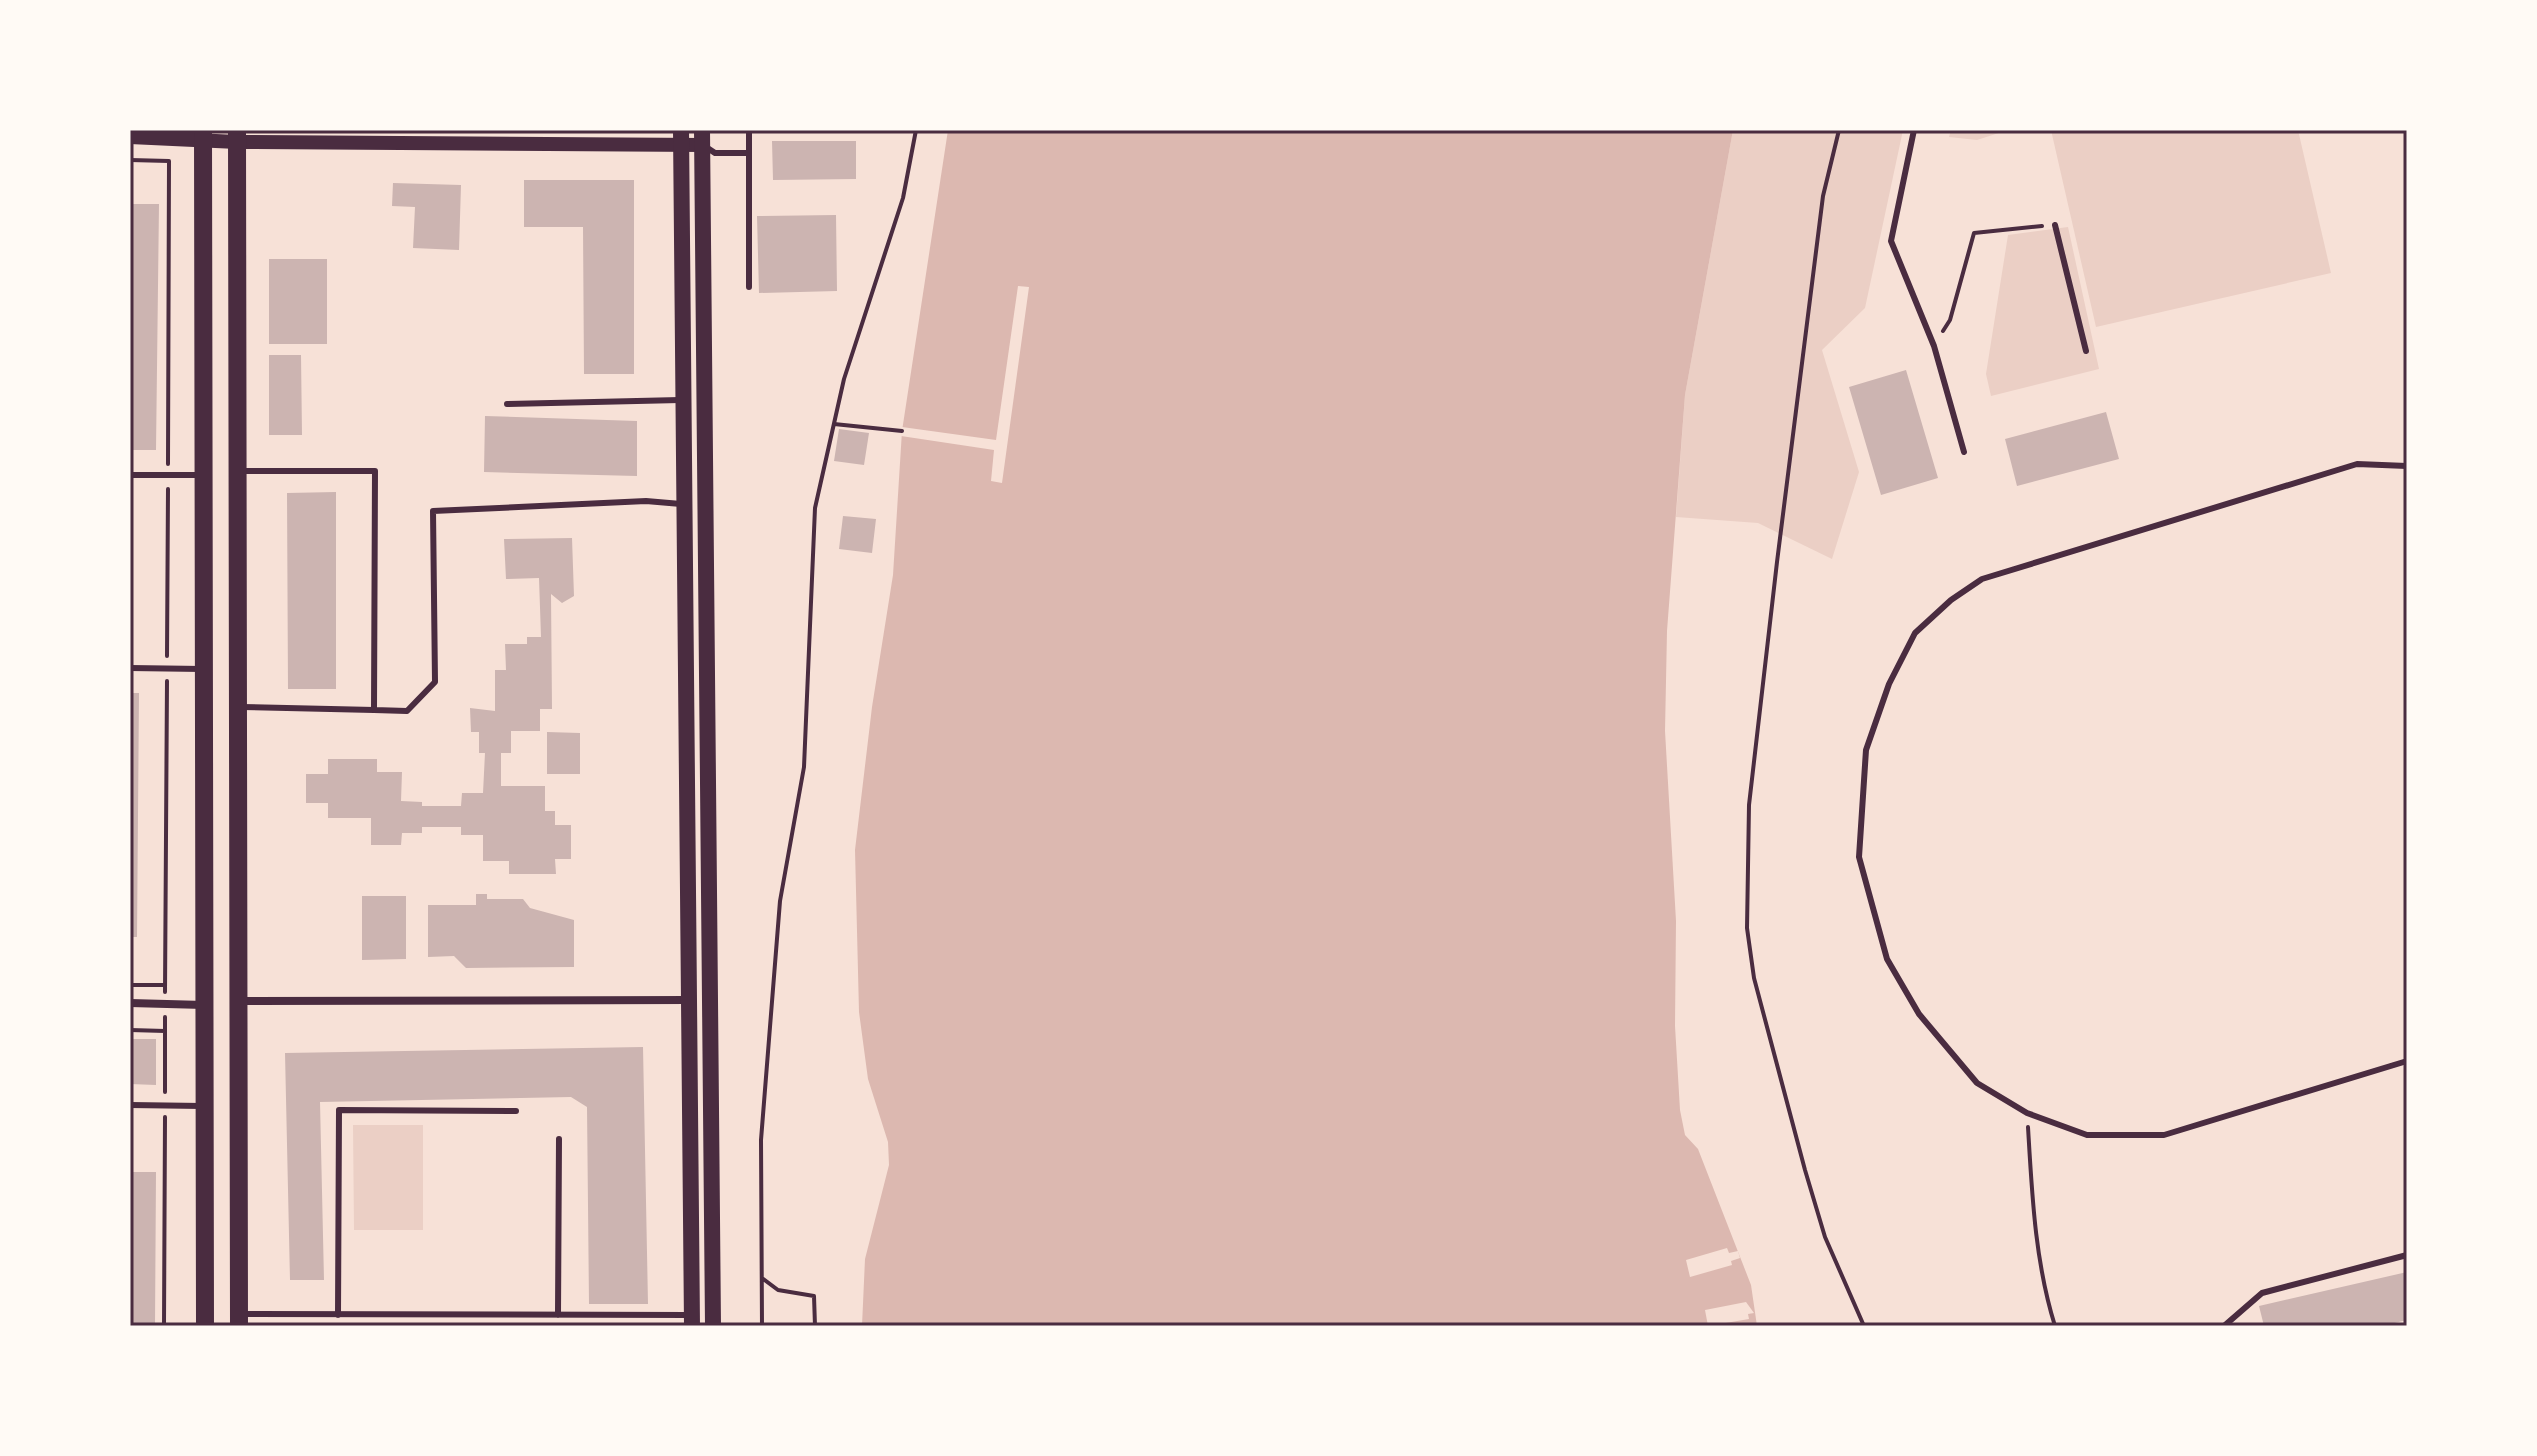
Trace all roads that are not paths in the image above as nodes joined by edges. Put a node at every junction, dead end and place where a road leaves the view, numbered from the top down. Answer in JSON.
{"nodes":[{"id":1,"x":749,"y":130,"type":"edge"},
{"id":2,"x":1914,"y":130,"type":"edge"},
{"id":3,"x":203,"y":135,"type":"edge"},
{"id":4,"x":237,"y":136,"type":"edge"},
{"id":5,"x":130,"y":137,"type":"edge"},
{"id":6,"x":563,"y":137,"type":"edge"},
{"id":7,"x":682,"y":137,"type":"edge"},
{"id":8,"x":702,"y":138,"type":"edge"},
{"id":9,"x":749,"y":153,"type":"junction"},
{"id":10,"x":2055,"y":225,"type":"road end"},
{"id":11,"x":749,"y":287,"type":"dead end"},
{"id":12,"x":2086,"y":351,"type":"dead end"},
{"id":13,"x":684,"y":400,"type":"junction"},
{"id":14,"x":507,"y":404,"type":"dead end"},
{"id":15,"x":1964,"y":452,"type":"dead end"},
{"id":16,"x":2407,"y":466,"type":"edge"},
{"id":17,"x":237,"y":471,"type":"junction"},
{"id":18,"x":130,"y":475,"type":"edge"},
{"id":19,"x":204,"y":475,"type":"junction"},
{"id":20,"x":685,"y":505,"type":"junction"},
{"id":21,"x":130,"y":668,"type":"edge"},
{"id":22,"x":204,"y":669,"type":"junction"},
{"id":23,"x":238,"y":707,"type":"junction"},
{"id":24,"x":374,"y":710,"type":"junction"},
{"id":25,"x":689,"y":1000,"type":"junction"},
{"id":26,"x":238,"y":1001,"type":"junction"},
{"id":27,"x":130,"y":1003,"type":"edge"},
{"id":28,"x":205,"y":1005,"type":"junction"},
{"id":29,"x":2407,"y":1061,"type":"edge"},
{"id":30,"x":130,"y":1105,"type":"edge"},
{"id":31,"x":205,"y":1106,"type":"junction"},
{"id":32,"x":516,"y":1111,"type":"dead end"},
{"id":33,"x":559,"y":1139,"type":"dead end"},
{"id":34,"x":2407,"y":1255,"type":"edge"},
{"id":35,"x":338,"y":1315,"type":"junction"},
{"id":36,"x":558,"y":1315,"type":"junction"},
{"id":37,"x":239,"y":1320,"type":"edge"},
{"id":38,"x":692,"y":1320,"type":"edge"},
{"id":39,"x":205,"y":1326,"type":"edge"},
{"id":40,"x":713,"y":1326,"type":"edge"},
{"id":41,"x":2224,"y":1326,"type":"edge"}],
"edges":[{"from":1,"to":9,"type":"lane"},
{"from":2,"to":15,"type":"lane"},
{"from":3,"to":4,"type":"street"},
{"from":3,"to":5,"type":"street"},
{"from":3,"to":19,"type":"main road"},
{"from":4,"to":6,"type":"street"},
{"from":4,"to":17,"type":"main road"},
{"from":6,"to":7,"type":"street"},
{"from":7,"to":8,"type":"street"},
{"from":7,"to":13,"type":"main road"},
{"from":8,"to":9,"type":"lane"},
{"from":8,"to":40,"type":"main road"},
{"from":9,"to":11,"type":"lane"},
{"from":10,"to":12,"type":"lane"},
{"from":13,"to":14,"type":"lane"},
{"from":13,"to":20,"type":"main road"},
{"from":16,"to":29,"type":"lane"},
{"from":17,"to":23,"type":"main road"},
{"from":17,"to":24,"type":"lane"},
{"from":18,"to":19,"type":"lane"},
{"from":19,"to":22,"type":"main road"},
{"from":20,"to":24,"type":"lane"},
{"from":20,"to":25,"type":"main road"},
{"from":21,"to":22,"type":"lane"},
{"from":22,"to":28,"type":"main road"},
{"from":23,"to":24,"type":"lane"},
{"from":23,"to":26,"type":"main road"},
{"from":25,"to":26,"type":"street"},
{"from":25,"to":38,"type":"main road"},
{"from":26,"to":37,"type":"main road"},
{"from":27,"to":28,"type":"street"},
{"from":28,"to":31,"type":"main road"},
{"from":30,"to":31,"type":"lane"},
{"from":31,"to":39,"type":"main road"},
{"from":32,"to":35,"type":"lane"},
{"from":33,"to":36,"type":"lane"},
{"from":34,"to":41,"type":"lane"},
{"from":35,"to":36,"type":"lane"},
{"from":35,"to":37,"type":"lane"},
{"from":36,"to":38,"type":"lane"}]}
